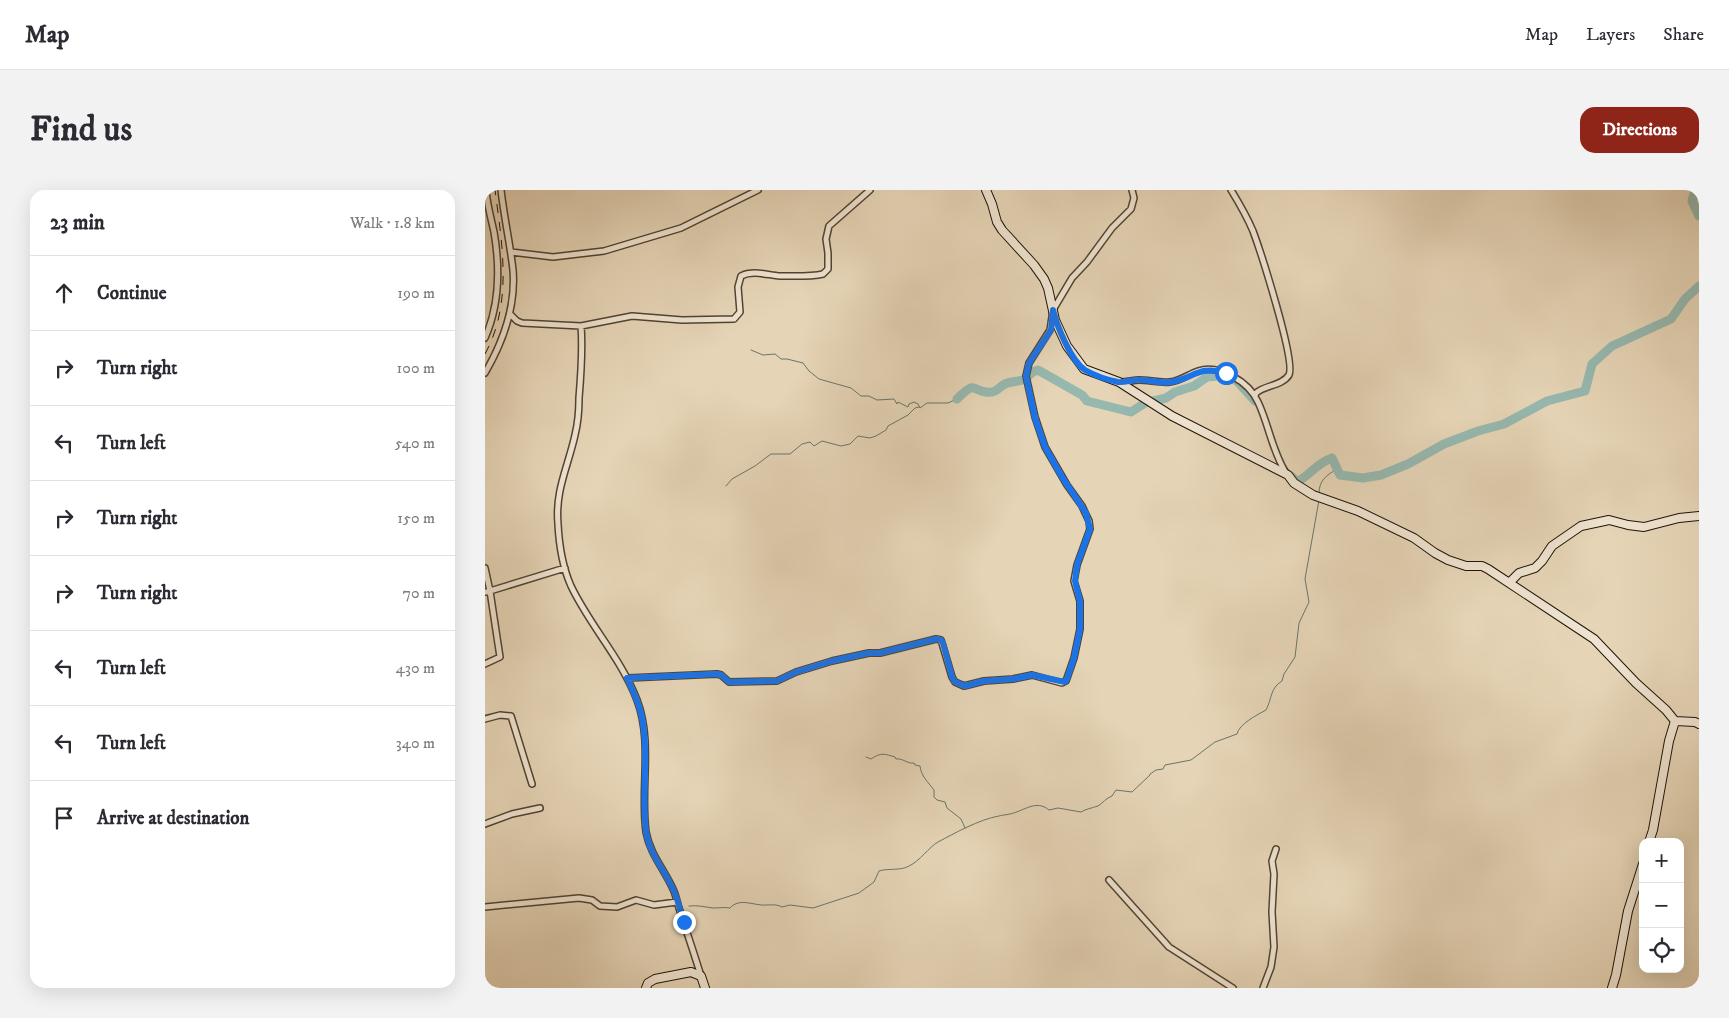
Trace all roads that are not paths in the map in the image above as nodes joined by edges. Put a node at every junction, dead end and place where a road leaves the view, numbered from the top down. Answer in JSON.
{"nodes":[{"id":1,"x":486,"y":190,"type":"edge"},
{"id":2,"x":501,"y":190,"type":"edge"},
{"id":3,"x":758,"y":190,"type":"edge"},
{"id":4,"x":870,"y":190,"type":"edge"},
{"id":5,"x":986,"y":190,"type":"edge"},
{"id":6,"x":1133,"y":190,"type":"edge"},
{"id":7,"x":1231,"y":190,"type":"edge"},
{"id":8,"x":511,"y":252,"type":"junction"},
{"id":9,"x":1053,"y":310,"type":"junction"},
{"id":10,"x":510,"y":314,"type":"junction"},
{"id":11,"x":581,"y":326,"type":"junction"},
{"id":12,"x":485,"y":338,"type":"edge"},
{"id":13,"x":485,"y":373,"type":"edge"},
{"id":14,"x":1119,"y":382,"type":"junction"},
{"id":15,"x":1255,"y":396,"type":"junction"},
{"id":16,"x":1288,"y":475,"type":"junction"},
{"id":17,"x":1699,"y":516,"type":"edge"},
{"id":18,"x":485,"y":568,"type":"edge"},
{"id":19,"x":565,"y":568,"type":"junction"},
{"id":20,"x":1509,"y":583,"type":"junction"},
{"id":21,"x":487,"y":592,"type":"edge"},
{"id":22,"x":485,"y":664,"type":"edge"},
{"id":23,"x":627,"y":678,"type":"junction"},
{"id":24,"x":485,"y":719,"type":"edge"},
{"id":25,"x":1675,"y":721,"type":"junction"},
{"id":26,"x":1699,"y":724,"type":"edge"},
{"id":27,"x":533,"y":784,"type":"dead end"},
{"id":28,"x":541,"y":808,"type":"dead end"},
{"id":29,"x":485,"y":824,"type":"edge"},
{"id":30,"x":1650,"y":838,"type":"edge"},
{"id":31,"x":1276,"y":850,"type":"dead end"},
{"id":32,"x":1639,"y":877,"type":"edge"},
{"id":33,"x":1109,"y":880,"type":"dead end"},
{"id":34,"x":677,"y":902,"type":"junction"},
{"id":35,"x":485,"y":907,"type":"edge"},
{"id":36,"x":701,"y":976,"type":"junction"},
{"id":37,"x":646,"y":988,"type":"edge"},
{"id":38,"x":705,"y":988,"type":"edge"},
{"id":39,"x":1233,"y":988,"type":"edge"},
{"id":40,"x":1263,"y":988,"type":"edge"},
{"id":41,"x":1612,"y":988,"type":"edge"}],
"edges":[{"from":1,"to":12,"type":"street"},
{"from":2,"to":8,"type":"street"},
{"from":3,"to":8,"type":"street"},
{"from":4,"to":11,"type":"street"},
{"from":5,"to":9,"type":"street"},
{"from":6,"to":9,"type":"street"},
{"from":7,"to":15,"type":"street"},
{"from":8,"to":10,"type":"street"},
{"from":9,"to":14,"type":"street"},
{"from":9,"to":23,"type":"street"},
{"from":10,"to":11,"type":"street"},
{"from":10,"to":13,"type":"street"},
{"from":11,"to":19,"type":"street"},
{"from":14,"to":15,"type":"street"},
{"from":14,"to":16,"type":"street"},
{"from":15,"to":16,"type":"street"},
{"from":16,"to":20,"type":"street"},
{"from":17,"to":20,"type":"street"},
{"from":18,"to":21,"type":"street"},
{"from":19,"to":21,"type":"street"},
{"from":19,"to":23,"type":"street"},
{"from":20,"to":25,"type":"street"},
{"from":21,"to":22,"type":"street"},
{"from":23,"to":34,"type":"street"},
{"from":24,"to":27,"type":"street"},
{"from":25,"to":26,"type":"street"},
{"from":25,"to":30,"type":"street"},
{"from":28,"to":29,"type":"street"},
{"from":31,"to":40,"type":"street"},
{"from":32,"to":41,"type":"street"},
{"from":33,"to":39,"type":"street"},
{"from":34,"to":35,"type":"street"},
{"from":34,"to":36,"type":"street"},
{"from":36,"to":37,"type":"street"},
{"from":36,"to":38,"type":"street"}]}
